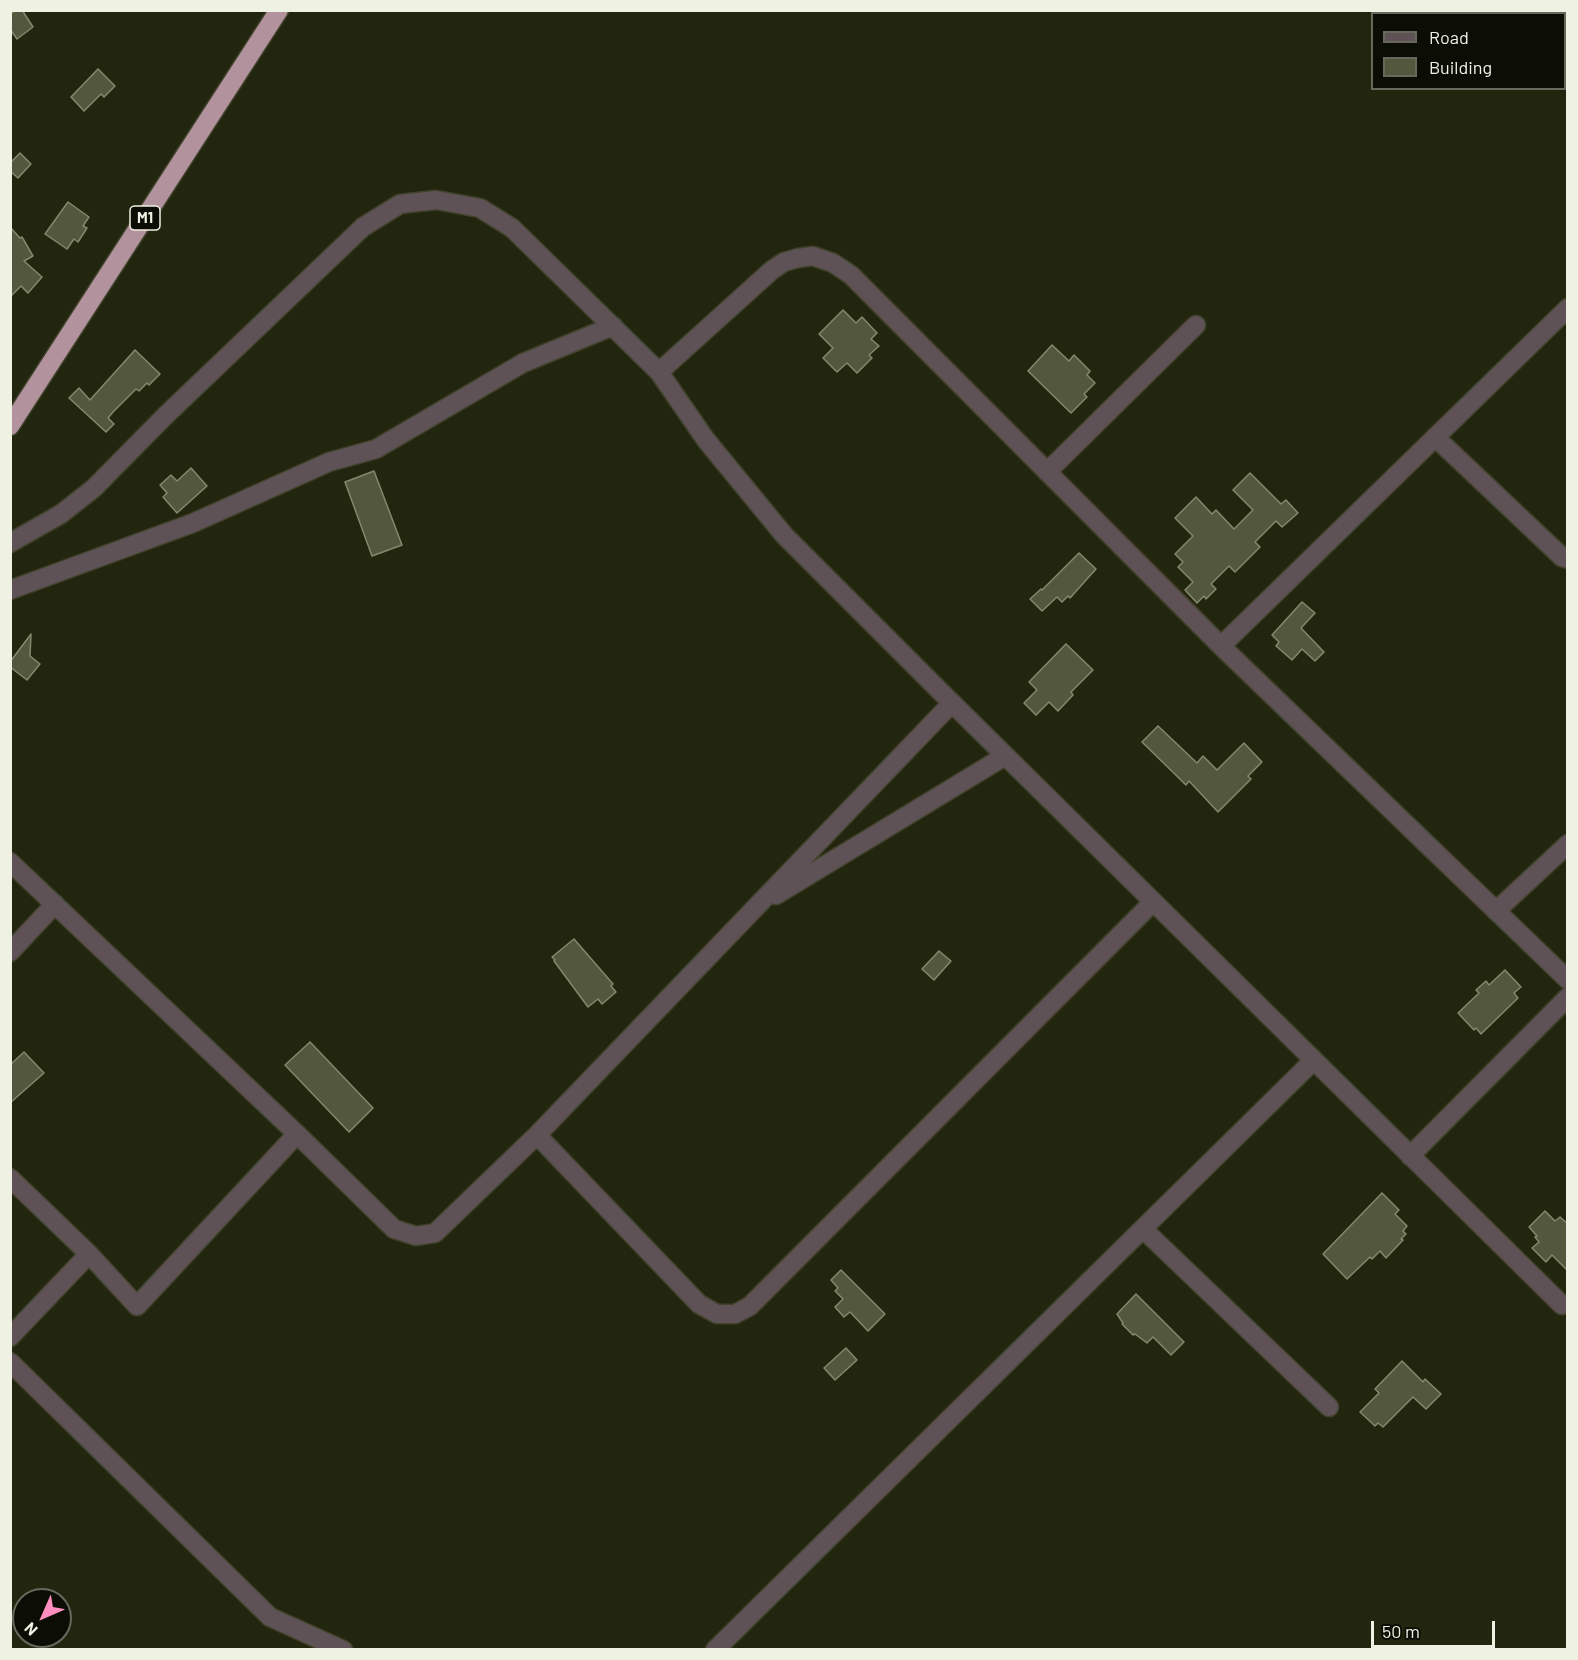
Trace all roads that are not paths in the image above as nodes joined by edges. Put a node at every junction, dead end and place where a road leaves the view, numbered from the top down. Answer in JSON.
{"nodes":[{"id":1,"x":279,"y":10,"type":"edge"},
{"id":2,"x":1568,"y":308,"type":"edge"},
{"id":3,"x":1196,"y":325,"type":"dead end"},
{"id":4,"x":613,"y":326,"type":"junction"},
{"id":5,"x":659,"y":372,"type":"junction"},
{"id":6,"x":10,"y":426,"type":"edge"},
{"id":7,"x":1435,"y":437,"type":"junction"},
{"id":8,"x":1047,"y":472,"type":"junction"},
{"id":9,"x":10,"y":543,"type":"edge"},
{"id":10,"x":1568,"y":559,"type":"edge"},
{"id":11,"x":10,"y":590,"type":"edge"},
{"id":12,"x":1221,"y":646,"type":"junction"},
{"id":13,"x":952,"y":703,"type":"junction"},
{"id":14,"x":1005,"y":756,"type":"junction"},
{"id":15,"x":1568,"y":844,"type":"edge"},
{"id":16,"x":10,"y":862,"type":"edge"},
{"id":17,"x":1153,"y":902,"type":"junction"},
{"id":18,"x":56,"y":904,"type":"junction"},
{"id":19,"x":755,"y":908,"type":"junction"},
{"id":20,"x":1496,"y":911,"type":"junction"},
{"id":21,"x":10,"y":952,"type":"edge"},
{"id":22,"x":1568,"y":980,"type":"edge"},
{"id":23,"x":1568,"y":997,"type":"edge"},
{"id":24,"x":1314,"y":1060,"type":"junction"},
{"id":25,"x":297,"y":1134,"type":"junction"},
{"id":26,"x":537,"y":1135,"type":"junction"},
{"id":27,"x":1410,"y":1156,"type":"junction"},
{"id":28,"x":10,"y":1178,"type":"edge"},
{"id":29,"x":1143,"y":1229,"type":"junction"},
{"id":30,"x":89,"y":1254,"type":"junction"},
{"id":31,"x":1562,"y":1305,"type":"dead end"},
{"id":32,"x":10,"y":1337,"type":"edge"},
{"id":33,"x":10,"y":1362,"type":"edge"},
{"id":34,"x":1329,"y":1407,"type":"dead end"},
{"id":35,"x":343,"y":1650,"type":"edge"},
{"id":36,"x":715,"y":1650,"type":"edge"}],
"edges":[{"from":1,"to":6,"type":"highway","number":"M1"},
{"from":2,"to":7,"type":"street"},
{"from":3,"to":8,"type":"street"},
{"from":4,"to":5,"type":"street"},
{"from":4,"to":9,"type":"street"},
{"from":4,"to":11,"type":"street"},
{"from":5,"to":8,"type":"street"},
{"from":5,"to":13,"type":"street"},
{"from":7,"to":10,"type":"street"},
{"from":7,"to":12,"type":"street"},
{"from":8,"to":12,"type":"street"},
{"from":12,"to":20,"type":"street"},
{"from":13,"to":14,"type":"street"},
{"from":13,"to":19,"type":"street"},
{"from":14,"to":17,"type":"street"},
{"from":14,"to":19,"type":"street"},
{"from":15,"to":20,"type":"street"},
{"from":16,"to":18,"type":"street"},
{"from":17,"to":24,"type":"street"},
{"from":17,"to":26,"type":"street"},
{"from":18,"to":21,"type":"street"},
{"from":18,"to":25,"type":"street"},
{"from":19,"to":26,"type":"street"},
{"from":20,"to":22,"type":"street"},
{"from":23,"to":27,"type":"street"},
{"from":24,"to":27,"type":"street"},
{"from":24,"to":29,"type":"street"},
{"from":25,"to":26,"type":"street"},
{"from":25,"to":30,"type":"street"},
{"from":27,"to":31,"type":"street"},
{"from":28,"to":30,"type":"street"},
{"from":29,"to":34,"type":"street"},
{"from":29,"to":36,"type":"street"},
{"from":30,"to":32,"type":"street"},
{"from":33,"to":35,"type":"street"}]}
